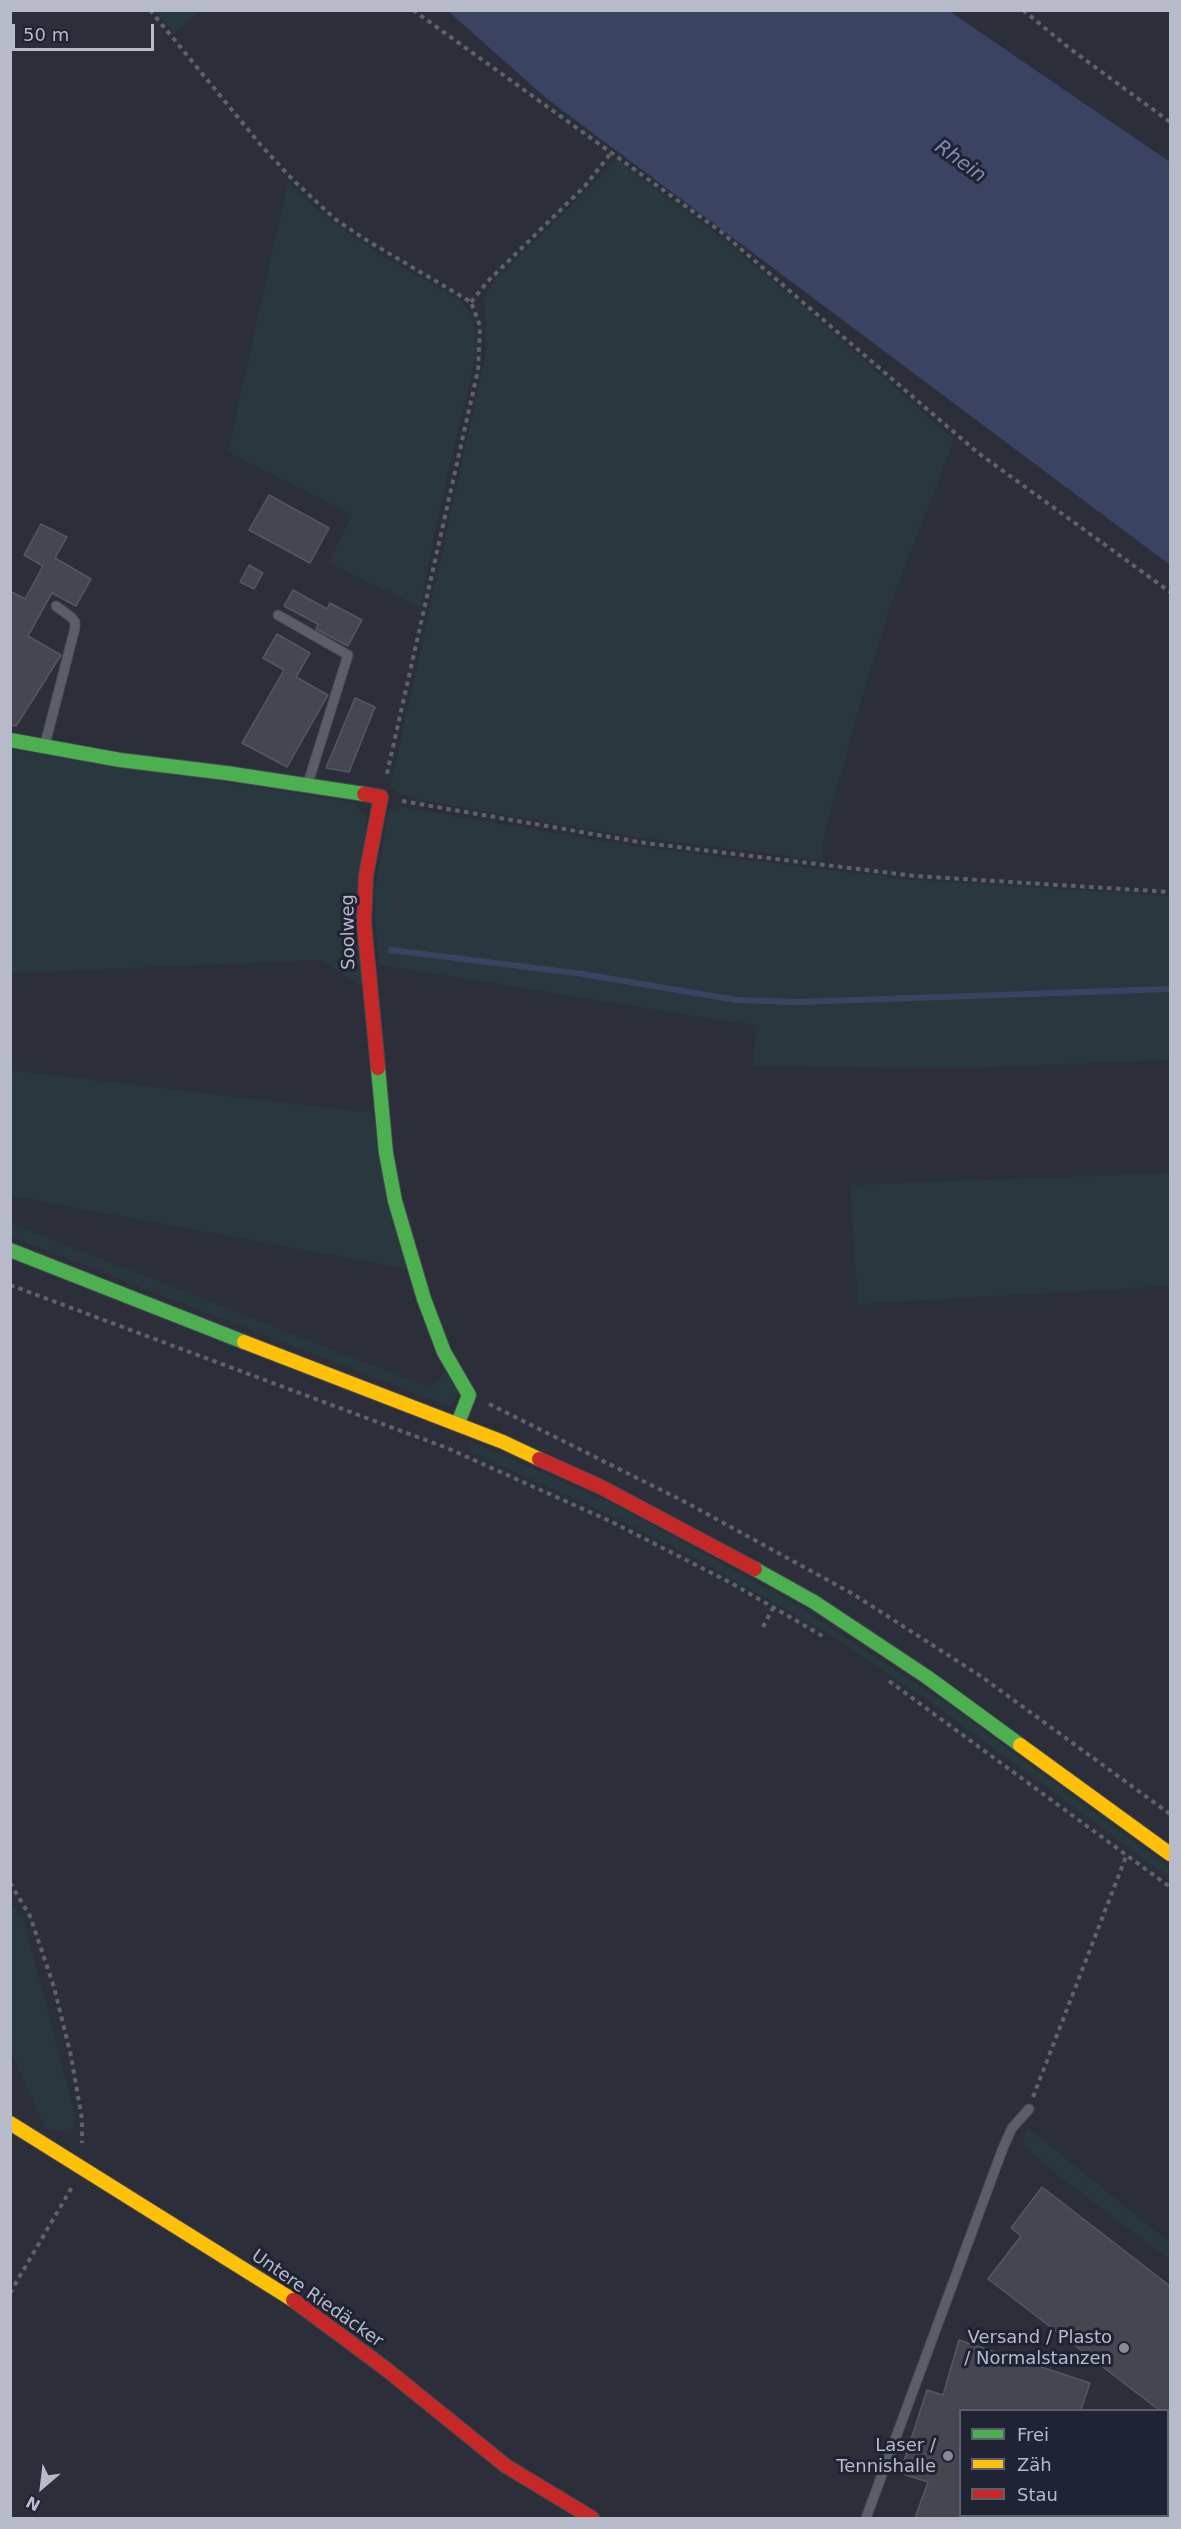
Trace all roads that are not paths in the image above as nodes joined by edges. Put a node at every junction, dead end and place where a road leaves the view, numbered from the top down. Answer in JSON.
{"nodes":[{"id":1,"x":56,"y":606,"type":"dead end"},
{"id":2,"x":278,"y":615,"type":"dead end"},
{"id":3,"x":10,"y":740,"type":"edge"},
{"id":4,"x":45,"y":746,"type":"junction"},
{"id":5,"x":308,"y":785,"type":"junction"},
{"id":6,"x":10,"y":1250,"type":"edge"},
{"id":7,"x":458,"y":1423,"type":"junction"},
{"id":8,"x":1170,"y":1854,"type":"edge"},
{"id":9,"x":1029,"y":2109,"type":"road end"},
{"id":10,"x":10,"y":2123,"type":"edge"},
{"id":11,"x":592,"y":2518,"type":"edge"},
{"id":12,"x":866,"y":2518,"type":"edge"}],
"edges":[{"from":1,"to":4,"type":"lane"},
{"from":2,"to":5,"type":"lane"},
{"from":3,"to":4,"type":"street"},
{"from":4,"to":5,"type":"street"},
{"from":5,"to":7,"type":"street","name":"Soolweg"},
{"from":6,"to":7,"type":"street"},
{"from":7,"to":8,"type":"street"},
{"from":9,"to":12,"type":"lane"},
{"from":10,"to":11,"type":"street","name":"Untere Riedäcker"}]}
